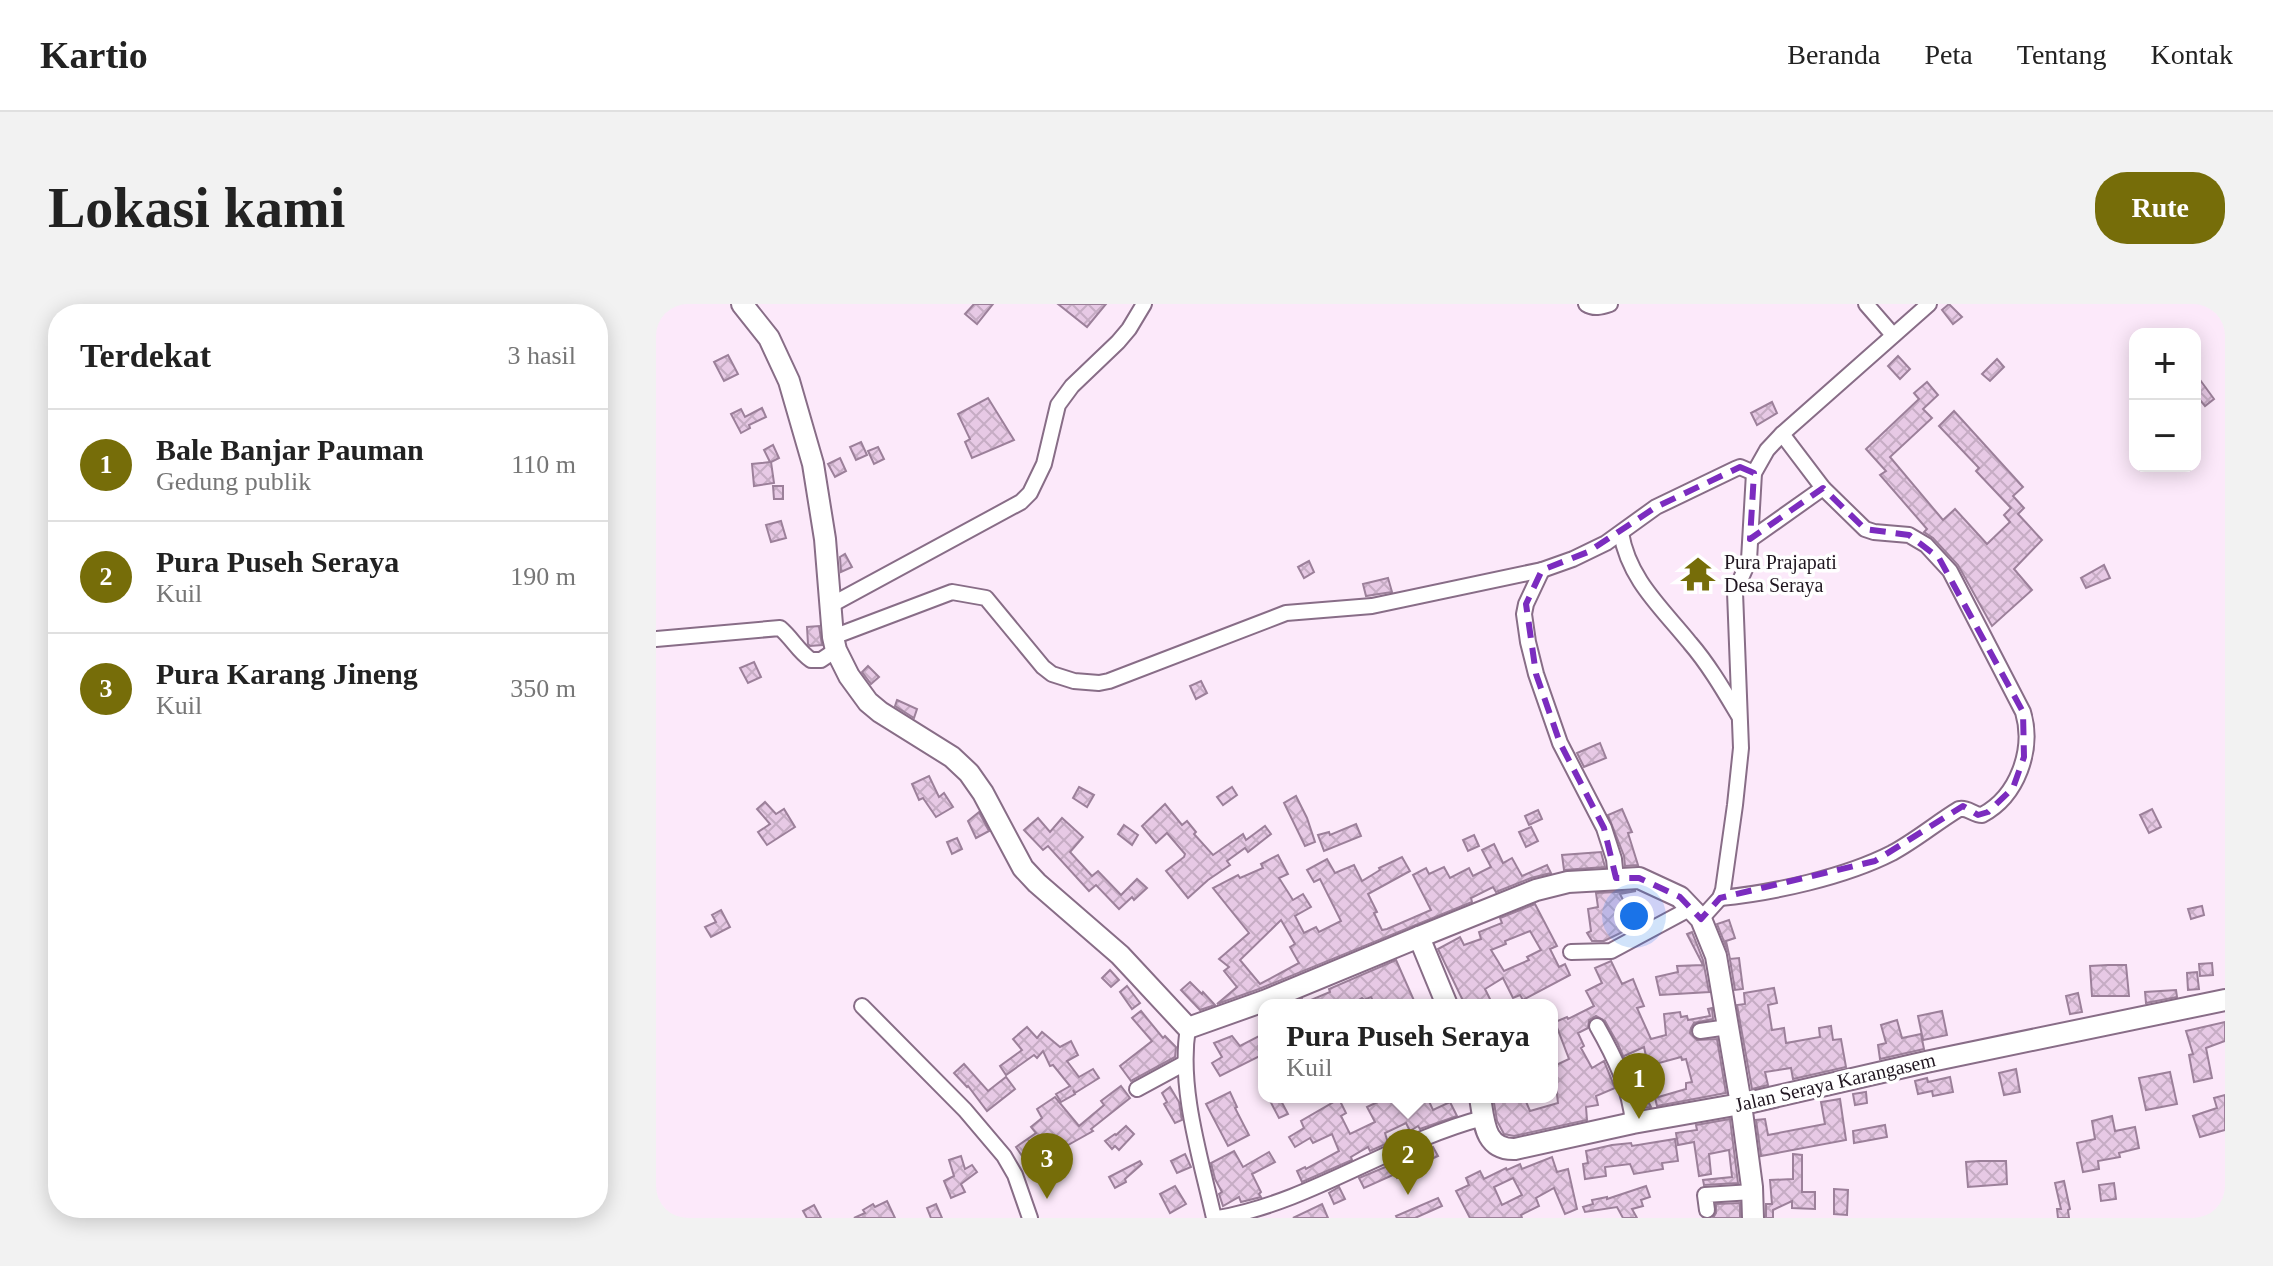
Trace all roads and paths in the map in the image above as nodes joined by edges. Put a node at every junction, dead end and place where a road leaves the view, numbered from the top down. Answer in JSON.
{"nodes":[{"id":1,"x":742,"y":304,"type":"edge"},
{"id":2,"x":1144,"y":304,"type":"edge"},
{"id":3,"x":1586,"y":304,"type":"edge"},
{"id":4,"x":1610,"y":304,"type":"edge"},
{"id":5,"x":1866,"y":304,"type":"edge"},
{"id":6,"x":1929,"y":304,"type":"edge"},
{"id":7,"x":1893,"y":335,"type":"junction"},
{"id":8,"x":1782,"y":434,"type":"junction"},
{"id":9,"x":1754,"y":473,"type":"junction"},
{"id":10,"x":1823,"y":488,"type":"junction"},
{"id":11,"x":1621,"y":533,"type":"junction"},
{"id":12,"x":1751,"y":539,"type":"junction"},
{"id":13,"x":1542,"y":570,"type":"junction"},
{"id":14,"x":831,"y":605,"type":"junction"},
{"id":15,"x":656,"y":639,"type":"edge"},
{"id":16,"x":834,"y":644,"type":"junction"},
{"id":17,"x":1739,"y":716,"type":"junction"},
{"id":18,"x":1616,"y":878,"type":"junction"},
{"id":19,"x":1720,"y":898,"type":"junction"},
{"id":20,"x":1696,"y":914,"type":"junction"},
{"id":21,"x":1419,"y":937,"type":"junction"},
{"id":22,"x":1571,"y":952,"type":"dead end"},
{"id":23,"x":1269,"y":999,"type":"edge"},
{"id":24,"x":1445,"y":999,"type":"edge"},
{"id":25,"x":2225,"y":1000,"type":"edge"},
{"id":26,"x":1258,"y":1003,"type":"edge"},
{"id":27,"x":862,"y":1006,"type":"dead end"},
{"id":28,"x":1597,"y":1026,"type":"dead end"},
{"id":29,"x":1728,"y":1027,"type":"junction"},
{"id":30,"x":1188,"y":1028,"type":"junction"},
{"id":31,"x":1700,"y":1031,"type":"dead end"},
{"id":32,"x":1185,"y":1063,"type":"junction"},
{"id":33,"x":1137,"y":1089,"type":"dead end"},
{"id":34,"x":1481,"y":1103,"type":"edge"},
{"id":35,"x":1741,"y":1104,"type":"junction"},
{"id":36,"x":1483,"y":1118,"type":"junction"},
{"id":37,"x":1633,"y":1123,"type":"junction"},
{"id":38,"x":1752,"y":1192,"type":"junction"},
{"id":39,"x":1707,"y":1210,"type":"dead end"},
{"id":40,"x":1030,"y":1218,"type":"edge"},
{"id":41,"x":1216,"y":1218,"type":"edge"},
{"id":42,"x":1753,"y":1218,"type":"edge"}],
"edges":[{"from":1,"to":14,"type":"street"},
{"from":2,"to":14,"type":"street"},
{"from":3,"to":4,"type":"street"},
{"from":5,"to":7,"type":"street"},
{"from":6,"to":7,"type":"street"},
{"from":7,"to":8,"type":"street"},
{"from":8,"to":9,"type":"street"},
{"from":8,"to":10,"type":"street"},
{"from":9,"to":11,"type":"street"},
{"from":9,"to":12,"type":"street"},
{"from":10,"to":12,"type":"street"},
{"from":10,"to":19,"type":"street"},
{"from":11,"to":13,"type":"street"},
{"from":11,"to":17,"type":"street"},
{"from":12,"to":17,"type":"street"},
{"from":13,"to":16,"type":"street"},
{"from":13,"to":18,"type":"street"},
{"from":14,"to":16,"type":"street"},
{"from":15,"to":16,"type":"street"},
{"from":16,"to":30,"type":"street"},
{"from":17,"to":19,"type":"street"},
{"from":18,"to":20,"type":"street"},
{"from":18,"to":21,"type":"street"},
{"from":19,"to":20,"type":"street"},
{"from":20,"to":22,"type":"street"},
{"from":20,"to":29,"type":"street"},
{"from":21,"to":23,"type":"street"},
{"from":21,"to":24,"type":"street"},
{"from":25,"to":35,"type":"street","name":"Jalan Seraya Karangasem"},
{"from":26,"to":30,"type":"street"},
{"from":27,"to":40,"type":"street"},
{"from":28,"to":37,"type":"street"},
{"from":29,"to":31,"type":"street"},
{"from":29,"to":35,"type":"street"},
{"from":30,"to":32,"type":"street"},
{"from":32,"to":33,"type":"street"},
{"from":32,"to":41,"type":"street"},
{"from":34,"to":36,"type":"street","name":"Jalan Seraya Karangasem"},
{"from":35,"to":37,"type":"street","name":"Jalan Seraya Karangasem"},
{"from":35,"to":38,"type":"street"},
{"from":36,"to":37,"type":"street","name":"Jalan Seraya Karangasem"},
{"from":36,"to":41,"type":"street"},
{"from":38,"to":39,"type":"street"},
{"from":38,"to":42,"type":"street"}]}
